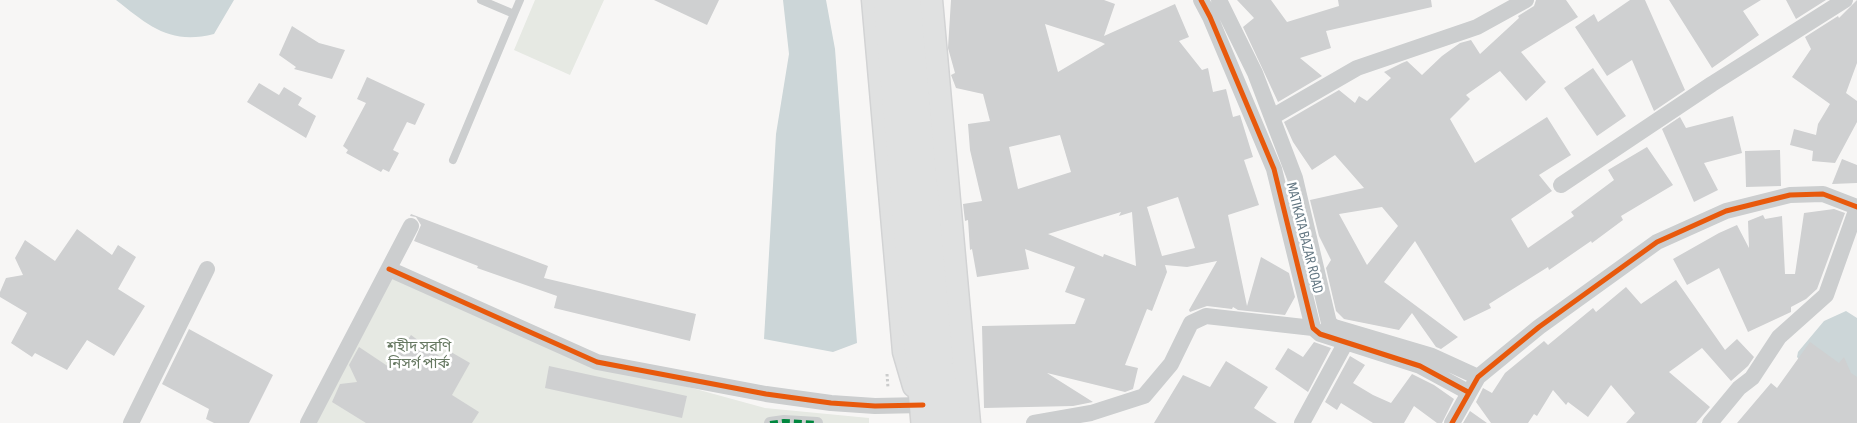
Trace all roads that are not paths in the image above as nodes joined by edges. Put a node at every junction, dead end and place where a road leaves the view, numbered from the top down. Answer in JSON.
{"nodes":[{"id":1,"x":481,"y":0,"type":"edge"},
{"id":2,"x":520,"y":0,"type":"edge"},
{"id":3,"x":873,"y":0,"type":"edge"},
{"id":4,"x":886,"y":0,"type":"edge"},
{"id":5,"x":908,"y":0,"type":"edge"},
{"id":6,"x":931,"y":0,"type":"edge"},
{"id":7,"x":1201,"y":0,"type":"edge"},
{"id":8,"x":1219,"y":0,"type":"edge"},
{"id":9,"x":1526,"y":0,"type":"edge"},
{"id":10,"x":1845,"y":0,"type":"edge"},
{"id":11,"x":514,"y":14,"type":"junction"},
{"id":12,"x":1272,"y":117,"type":"junction"},
{"id":13,"x":453,"y":160,"type":"dead end"},
{"id":14,"x":1561,"y":184,"type":"dead end"},
{"id":15,"x":1857,"y":207,"type":"edge"},
{"id":16,"x":412,"y":226,"type":"dead end"},
{"id":17,"x":207,"y":269,"type":"dead end"},
{"id":18,"x":389,"y":269,"type":"junction"},
{"id":19,"x":1313,"y":328,"type":"junction"},
{"id":20,"x":1346,"y":342,"type":"junction"},
{"id":21,"x":1478,"y":378,"type":"junction"},
{"id":22,"x":1468,"y":392,"type":"junction"},
{"id":23,"x":924,"y":414,"type":"edge"},
{"id":24,"x":131,"y":423,"type":"edge"},
{"id":25,"x":308,"y":423,"type":"edge"},
{"id":26,"x":770,"y":423,"type":"edge"},
{"id":27,"x":817,"y":423,"type":"edge"},
{"id":28,"x":949,"y":423,"type":"edge"},
{"id":29,"x":969,"y":423,"type":"edge"},
{"id":30,"x":1034,"y":423,"type":"edge"},
{"id":31,"x":1302,"y":423,"type":"edge"},
{"id":32,"x":1452,"y":423,"type":"edge"},
{"id":33,"x":1710,"y":423,"type":"edge"}],
"edges":[{"from":1,"to":11,"type":"lane"},
{"from":2,"to":11,"type":"lane"},
{"from":3,"to":23,"type":"main road"},
{"from":4,"to":23,"type":"main road"},
{"from":5,"to":28,"type":"main road"},
{"from":6,"to":29,"type":"main road"},
{"from":7,"to":19,"type":"street","name":"MATIKATA BAZAR ROAD"},
{"from":8,"to":12,"type":"street","name":"MATIKATA BAZAR ROAD"},
{"from":9,"to":12,"type":"street"},
{"from":10,"to":14,"type":"street"},
{"from":11,"to":13,"type":"lane"},
{"from":12,"to":21,"type":"street","name":"MATIKATA BAZAR ROAD"},
{"from":15,"to":21,"type":"street"},
{"from":15,"to":33,"type":"street"},
{"from":16,"to":18,"type":"street"},
{"from":17,"to":24,"type":"street"},
{"from":18,"to":23,"type":"street"},
{"from":18,"to":25,"type":"street"},
{"from":19,"to":20,"type":"street"},
{"from":19,"to":30,"type":"street"},
{"from":20,"to":22,"type":"street"},
{"from":20,"to":31,"type":"street"},
{"from":21,"to":22,"type":"street"},
{"from":22,"to":32,"type":"street"},
{"from":26,"to":27,"type":"street"}]}
